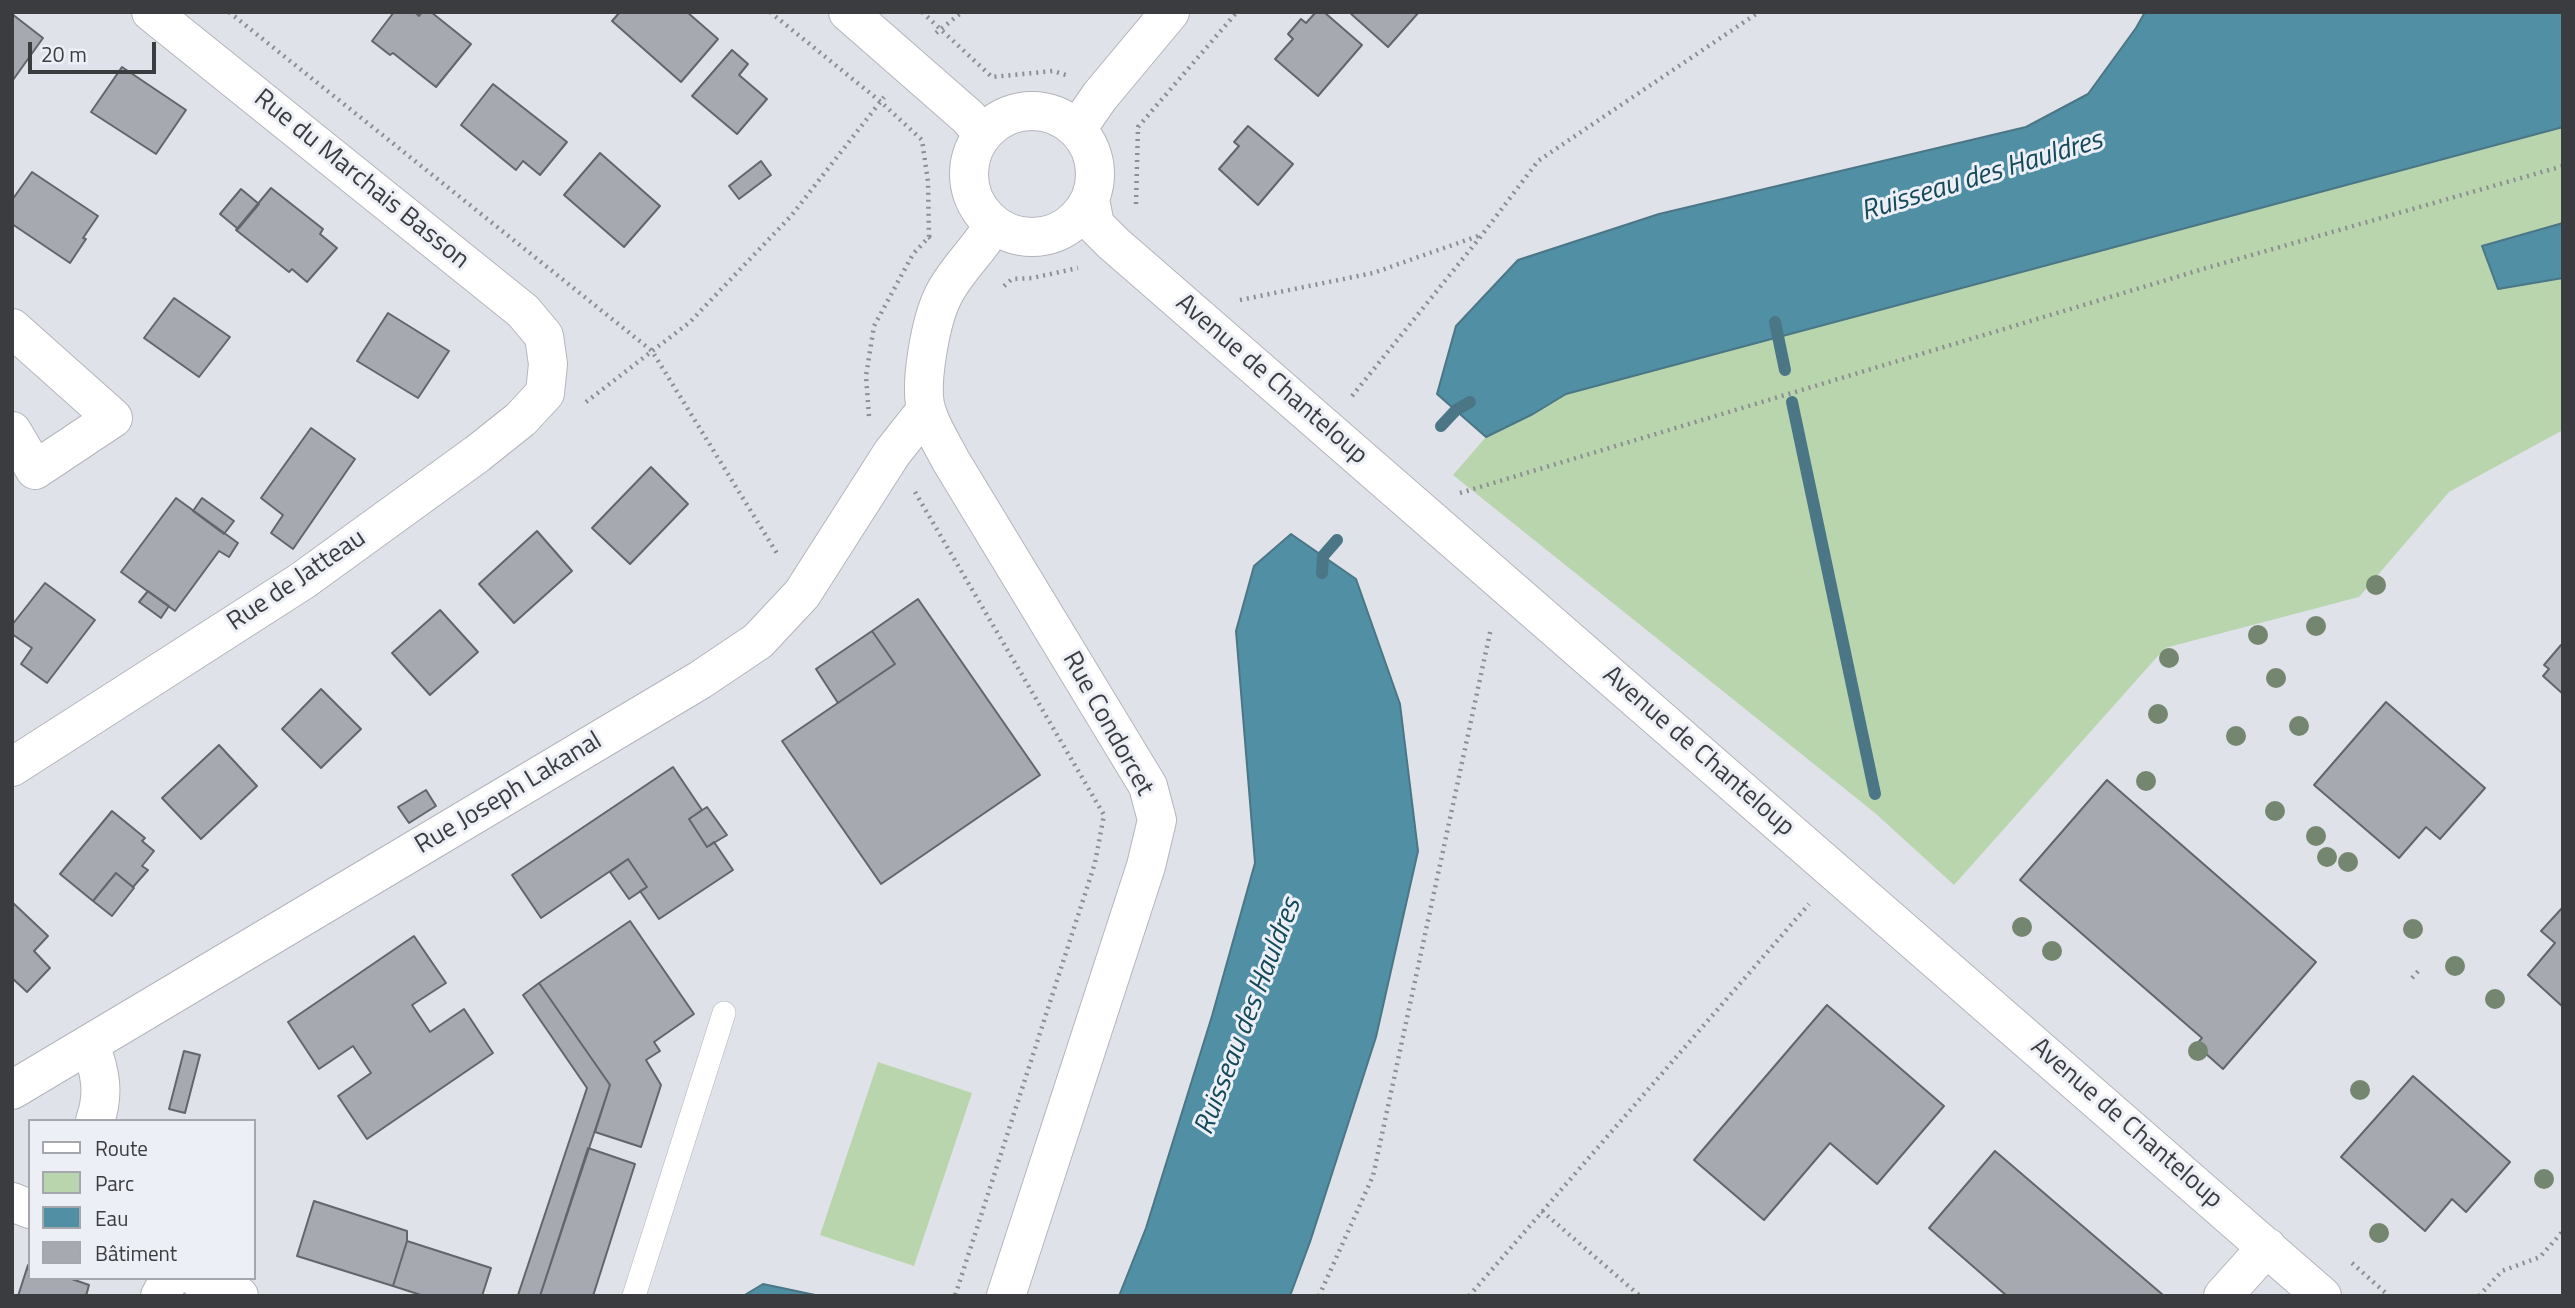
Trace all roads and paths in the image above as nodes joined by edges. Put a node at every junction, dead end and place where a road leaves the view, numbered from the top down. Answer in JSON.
{"nodes":[{"id":1,"x":151,"y":12,"type":"edge"},
{"id":2,"x":770,"y":12,"type":"edge"},
{"id":3,"x":848,"y":12,"type":"edge"},
{"id":4,"x":922,"y":12,"type":"edge"},
{"id":5,"x":962,"y":12,"type":"edge"},
{"id":6,"x":1170,"y":12,"type":"edge"},
{"id":7,"x":1759,"y":12,"type":"edge"},
{"id":8,"x":940,"y":29,"type":"junction"},
{"id":9,"x":907,"y":64,"type":"junction"},
{"id":10,"x":1100,"y":96,"type":"junction"},
{"id":11,"x":881,"y":102,"type":"junction"},
{"id":12,"x":1138,"y":127,"type":"dead end"},
{"id":13,"x":1077,"y":129,"type":"junction"},
{"id":14,"x":982,"y":133,"type":"junction"},
{"id":15,"x":2563,"y":166,"type":"edge"},
{"id":16,"x":1090,"y":199,"type":"junction"},
{"id":17,"x":993,"y":225,"type":"junction"},
{"id":18,"x":1482,"y":235,"type":"junction"},
{"id":19,"x":929,"y":237,"type":"dead end"},
{"id":20,"x":1230,"y":301,"type":"dead end"},
{"id":21,"x":14,"y":336,"type":"edge"},
{"id":22,"x":548,"y":364,"type":"joint"},
{"id":23,"x":586,"y":402,"type":"dead end"},
{"id":24,"x":1347,"y":403,"type":"dead end"},
{"id":25,"x":926,"y":410,"type":"junction"},
{"id":26,"x":12,"y":431,"type":"edge"},
{"id":27,"x":892,"y":453,"type":"junction"},
{"id":28,"x":1463,"y":504,"type":"dead end"},
{"id":29,"x":1492,"y":624,"type":"dead end"},
{"id":30,"x":12,"y":767,"type":"edge"},
{"id":31,"x":1836,"y":872,"type":"junction"},
{"id":32,"x":2421,"y":968,"type":"dead end"},
{"id":33,"x":2412,"y":978,"type":"dead end"},
{"id":34,"x":724,"y":1013,"type":"dead end"},
{"id":35,"x":90,"y":1044,"type":"junction"},
{"id":36,"x":12,"y":1090,"type":"edge"},
{"id":37,"x":96,"y":1119,"type":"edge"},
{"id":38,"x":1542,"y":1211,"type":"junction"},
{"id":39,"x":2563,"y":1231,"type":"edge"},
{"id":40,"x":2267,"y":1247,"type":"junction"},
{"id":41,"x":169,"y":1280,"type":"edge"},
{"id":42,"x":202,"y":1280,"type":"edge"},
{"id":43,"x":160,"y":1296,"type":"edge"},
{"id":44,"x":239,"y":1296,"type":"edge"},
{"id":45,"x":634,"y":1296,"type":"edge"},
{"id":46,"x":956,"y":1296,"type":"edge"},
{"id":47,"x":1006,"y":1296,"type":"edge"},
{"id":48,"x":1319,"y":1296,"type":"edge"},
{"id":49,"x":1469,"y":1296,"type":"edge"},
{"id":50,"x":1640,"y":1296,"type":"edge"},
{"id":51,"x":2223,"y":1296,"type":"edge"},
{"id":52,"x":2322,"y":1296,"type":"edge"},
{"id":53,"x":2479,"y":1296,"type":"edge"}],
"edges":[{"from":1,"to":22,"type":"street","name":"Rue du Marchais Basson"},
{"from":2,"to":11,"type":"path"},
{"from":3,"to":9,"type":"street"},
{"from":4,"to":8,"type":"path"},
{"from":5,"to":8,"type":"path"},
{"from":6,"to":10,"type":"street"},
{"from":7,"to":18,"type":"path"},
{"from":8,"to":9,"type":"path"},
{"from":8,"to":10,"type":"path"},
{"from":9,"to":11,"type":"path"},
{"from":9,"to":14,"type":"street"},
{"from":10,"to":12,"type":"path"},
{"from":10,"to":13,"type":"street"},
{"from":11,"to":19,"type":"path"},
{"from":11,"to":23,"type":"path"},
{"from":13,"to":14,"type":"street"},
{"from":13,"to":16,"type":"street"},
{"from":14,"to":17,"type":"street"},
{"from":15,"to":28,"type":"path"},
{"from":16,"to":17,"type":"street"},
{"from":16,"to":31,"type":"street","name":"Avenue de Chanteloup"},
{"from":17,"to":25,"type":"street","name":"Rue Condorcet"},
{"from":18,"to":20,"type":"path"},
{"from":18,"to":24,"type":"path"},
{"from":21,"to":26,"type":"street"},
{"from":22,"to":30,"type":"street","name":"Rue de Jatteau"},
{"from":25,"to":27,"type":"street","name":"Rue Joseph Lakanal"},
{"from":25,"to":47,"type":"street","name":"Rue Condorcet"},
{"from":27,"to":35,"type":"street","name":"Rue Joseph Lakanal"},
{"from":27,"to":46,"type":"path"},
{"from":29,"to":48,"type":"path"},
{"from":31,"to":38,"type":"path"},
{"from":31,"to":40,"type":"street","name":"Avenue de Chanteloup"},
{"from":32,"to":33,"type":"path"},
{"from":34,"to":45,"type":"lane"},
{"from":35,"to":36,"type":"street","name":"Rue Joseph Lakanal"},
{"from":35,"to":37,"type":"street"},
{"from":38,"to":49,"type":"path"},
{"from":38,"to":50,"type":"path"},
{"from":39,"to":53,"type":"path"},
{"from":40,"to":51,"type":"street"},
{"from":40,"to":52,"type":"street","name":"Avenue de Chanteloup"},
{"from":41,"to":43,"type":"street"},
{"from":42,"to":44,"type":"street"}]}
